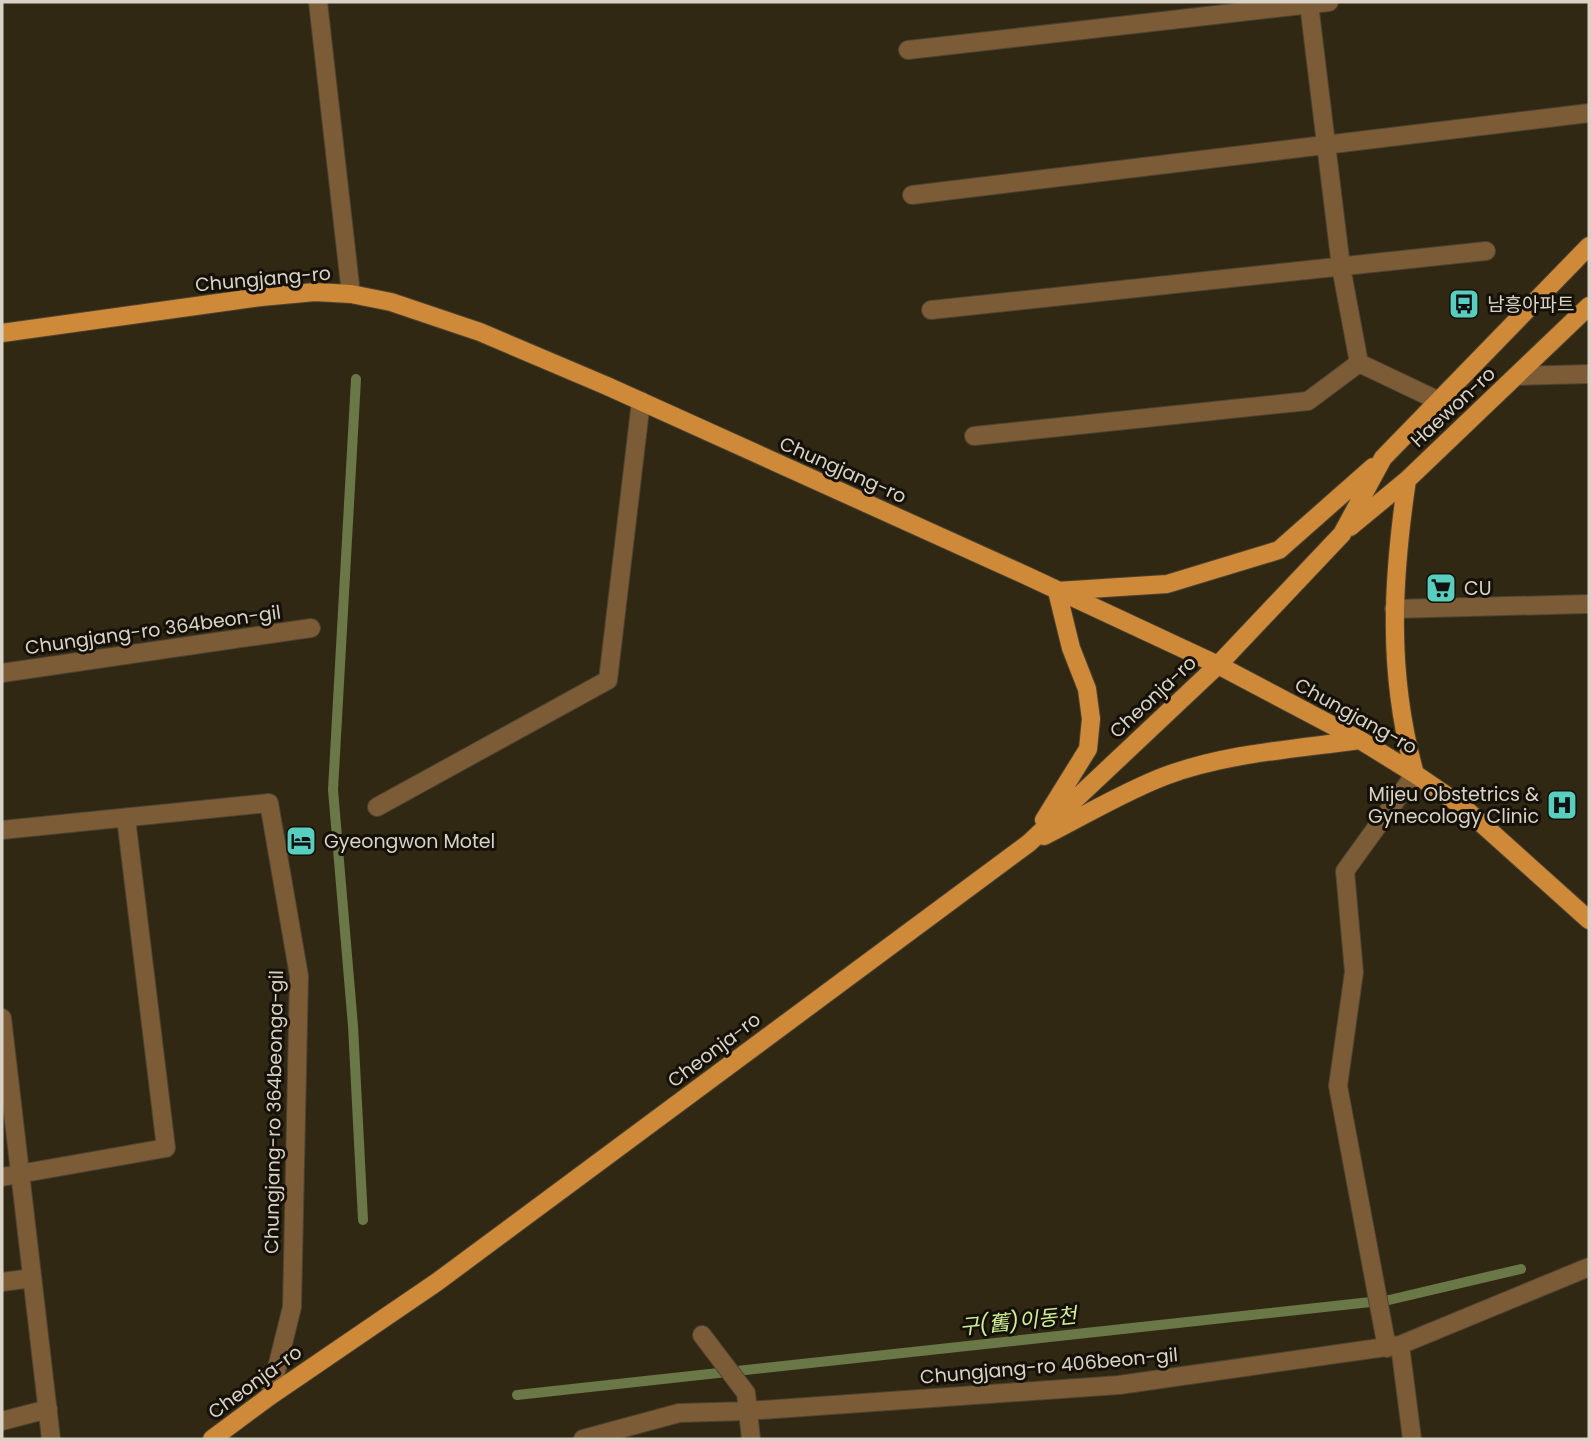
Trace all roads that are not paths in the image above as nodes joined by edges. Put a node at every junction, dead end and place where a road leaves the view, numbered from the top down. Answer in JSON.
{"nodes":[{"id":1,"x":318,"y":2,"type":"edge"},
{"id":2,"x":1329,"y":2,"type":"edge"},
{"id":3,"x":1309,"y":4,"type":"junction"},
{"id":4,"x":908,"y":50,"type":"dead end"},
{"id":5,"x":1589,"y":113,"type":"edge"},
{"id":6,"x":1325,"y":145,"type":"junction"},
{"id":7,"x":912,"y":195,"type":"dead end"},
{"id":8,"x":1589,"y":246,"type":"edge"},
{"id":9,"x":1486,"y":251,"type":"dead end"},
{"id":10,"x":1341,"y":267,"type":"junction"},
{"id":11,"x":351,"y":294,"type":"junction"},
{"id":12,"x":1589,"y":306,"type":"edge"},
{"id":13,"x":931,"y":310,"type":"dead end"},
{"id":14,"x":2,"y":333,"type":"edge"},
{"id":15,"x":1359,"y":363,"type":"junction"},
{"id":16,"x":1589,"y":374,"type":"edge"},
{"id":17,"x":1516,"y":376,"type":"junction"},
{"id":18,"x":641,"y":401,"type":"junction"},
{"id":19,"x":1439,"y":401,"type":"junction"},
{"id":20,"x":974,"y":436,"type":"dead end"},
{"id":21,"x":1383,"y":458,"type":"junction"},
{"id":22,"x":1407,"y":480,"type":"junction"},
{"id":23,"x":1342,"y":534,"type":"junction"},
{"id":24,"x":1057,"y":590,"type":"junction"},
{"id":25,"x":1589,"y":604,"type":"edge"},
{"id":26,"x":1394,"y":609,"type":"junction"},
{"id":27,"x":311,"y":628,"type":"dead end"},
{"id":28,"x":1218,"y":665,"type":"junction"},
{"id":29,"x":2,"y":673,"type":"edge"},
{"id":30,"x":1360,"y":740,"type":"junction"},
{"id":31,"x":1415,"y":774,"type":"junction"},
{"id":32,"x":377,"y":807,"type":"dead end"},
{"id":33,"x":127,"y":818,"type":"junction"},
{"id":34,"x":2,"y":830,"type":"edge"},
{"id":35,"x":1029,"y":843,"type":"junction"},
{"id":36,"x":1589,"y":920,"type":"edge"},
{"id":37,"x":2,"y":1018,"type":"edge"},
{"id":38,"x":20,"y":1174,"type":"junction"},
{"id":39,"x":2,"y":1177,"type":"edge"},
{"id":40,"x":1586,"y":1274,"type":"edge"},
{"id":41,"x":32,"y":1278,"type":"junction"},
{"id":42,"x":2,"y":1282,"type":"edge"},
{"id":43,"x":702,"y":1335,"type":"dead end"},
{"id":44,"x":1394,"y":1347,"type":"junction"},
{"id":45,"x":270,"y":1396,"type":"junction"},
{"id":46,"x":746,"y":1402,"type":"junction"},
{"id":47,"x":48,"y":1409,"type":"junction"},
{"id":48,"x":2,"y":1421,"type":"edge"},
{"id":49,"x":51,"y":1439,"type":"edge"},
{"id":50,"x":212,"y":1439,"type":"edge"},
{"id":51,"x":583,"y":1439,"type":"edge"},
{"id":52,"x":751,"y":1439,"type":"edge"},
{"id":53,"x":1412,"y":1439,"type":"edge"}],
"edges":[{"from":1,"to":11,"type":"street"},
{"from":2,"to":3,"type":"street"},
{"from":3,"to":4,"type":"street"},
{"from":3,"to":6,"type":"street"},
{"from":5,"to":6,"type":"street"},
{"from":6,"to":7,"type":"street"},
{"from":6,"to":10,"type":"street"},
{"from":8,"to":19,"type":"main road"},
{"from":9,"to":10,"type":"street"},
{"from":10,"to":13,"type":"street"},
{"from":10,"to":15,"type":"street"},
{"from":11,"to":14,"type":"main road","name":"Chungjang-ro"},
{"from":11,"to":18,"type":"main road","name":"Chungjang-ro"},
{"from":12,"to":17,"type":"main road","name":"Haewon-ro"},
{"from":15,"to":19,"type":"street"},
{"from":15,"to":20,"type":"street"},
{"from":16,"to":17,"type":"street"},
{"from":17,"to":22,"type":"main road","name":"Haewon-ro"},
{"from":18,"to":24,"type":"main road","name":"Chungjang-ro"},
{"from":18,"to":32,"type":"street"},
{"from":19,"to":21,"type":"main road"},
{"from":21,"to":23,"type":"main road"},
{"from":21,"to":24,"type":"main road"},
{"from":22,"to":23,"type":"main road","name":"Haewon-ro"},
{"from":22,"to":26,"type":"main road"},
{"from":23,"to":28,"type":"main road","name":"Cheonja-ro"},
{"from":24,"to":28,"type":"main road","name":"Chungjang-ro"},
{"from":24,"to":35,"type":"main road"},
{"from":25,"to":26,"type":"street"},
{"from":26,"to":31,"type":"main road"},
{"from":27,"to":29,"type":"street","name":"Chungjang-ro 364beon-gil"},
{"from":28,"to":30,"type":"main road","name":"Chungjang-ro"},
{"from":28,"to":35,"type":"main road","name":"Cheonja-ro"},
{"from":30,"to":31,"type":"main road","name":"Chungjang-ro"},
{"from":30,"to":35,"type":"main road"},
{"from":31,"to":36,"type":"main road","name":"Chungjang-ro"},
{"from":31,"to":44,"type":"street"},
{"from":33,"to":34,"type":"street","name":"Chungjang-ro 364beonga-gil"},
{"from":33,"to":38,"type":"street"},
{"from":33,"to":45,"type":"street","name":"Chungjang-ro 364beonga-gil"},
{"from":35,"to":45,"type":"main road","name":"Cheonja-ro"},
{"from":37,"to":38,"type":"street"},
{"from":38,"to":39,"type":"street"},
{"from":38,"to":41,"type":"street"},
{"from":40,"to":44,"type":"street","name":"Chungjang-ro 406beon-gil"},
{"from":41,"to":42,"type":"street"},
{"from":41,"to":47,"type":"street"},
{"from":43,"to":46,"type":"street"},
{"from":44,"to":46,"type":"street","name":"Chungjang-ro 406beon-gil"},
{"from":44,"to":53,"type":"street"},
{"from":45,"to":50,"type":"main road","name":"Cheonja-ro"},
{"from":46,"to":51,"type":"street","name":"Chungjang-ro 406beon-gil"},
{"from":46,"to":52,"type":"street"},
{"from":47,"to":48,"type":"street"},
{"from":47,"to":49,"type":"street"}]}
